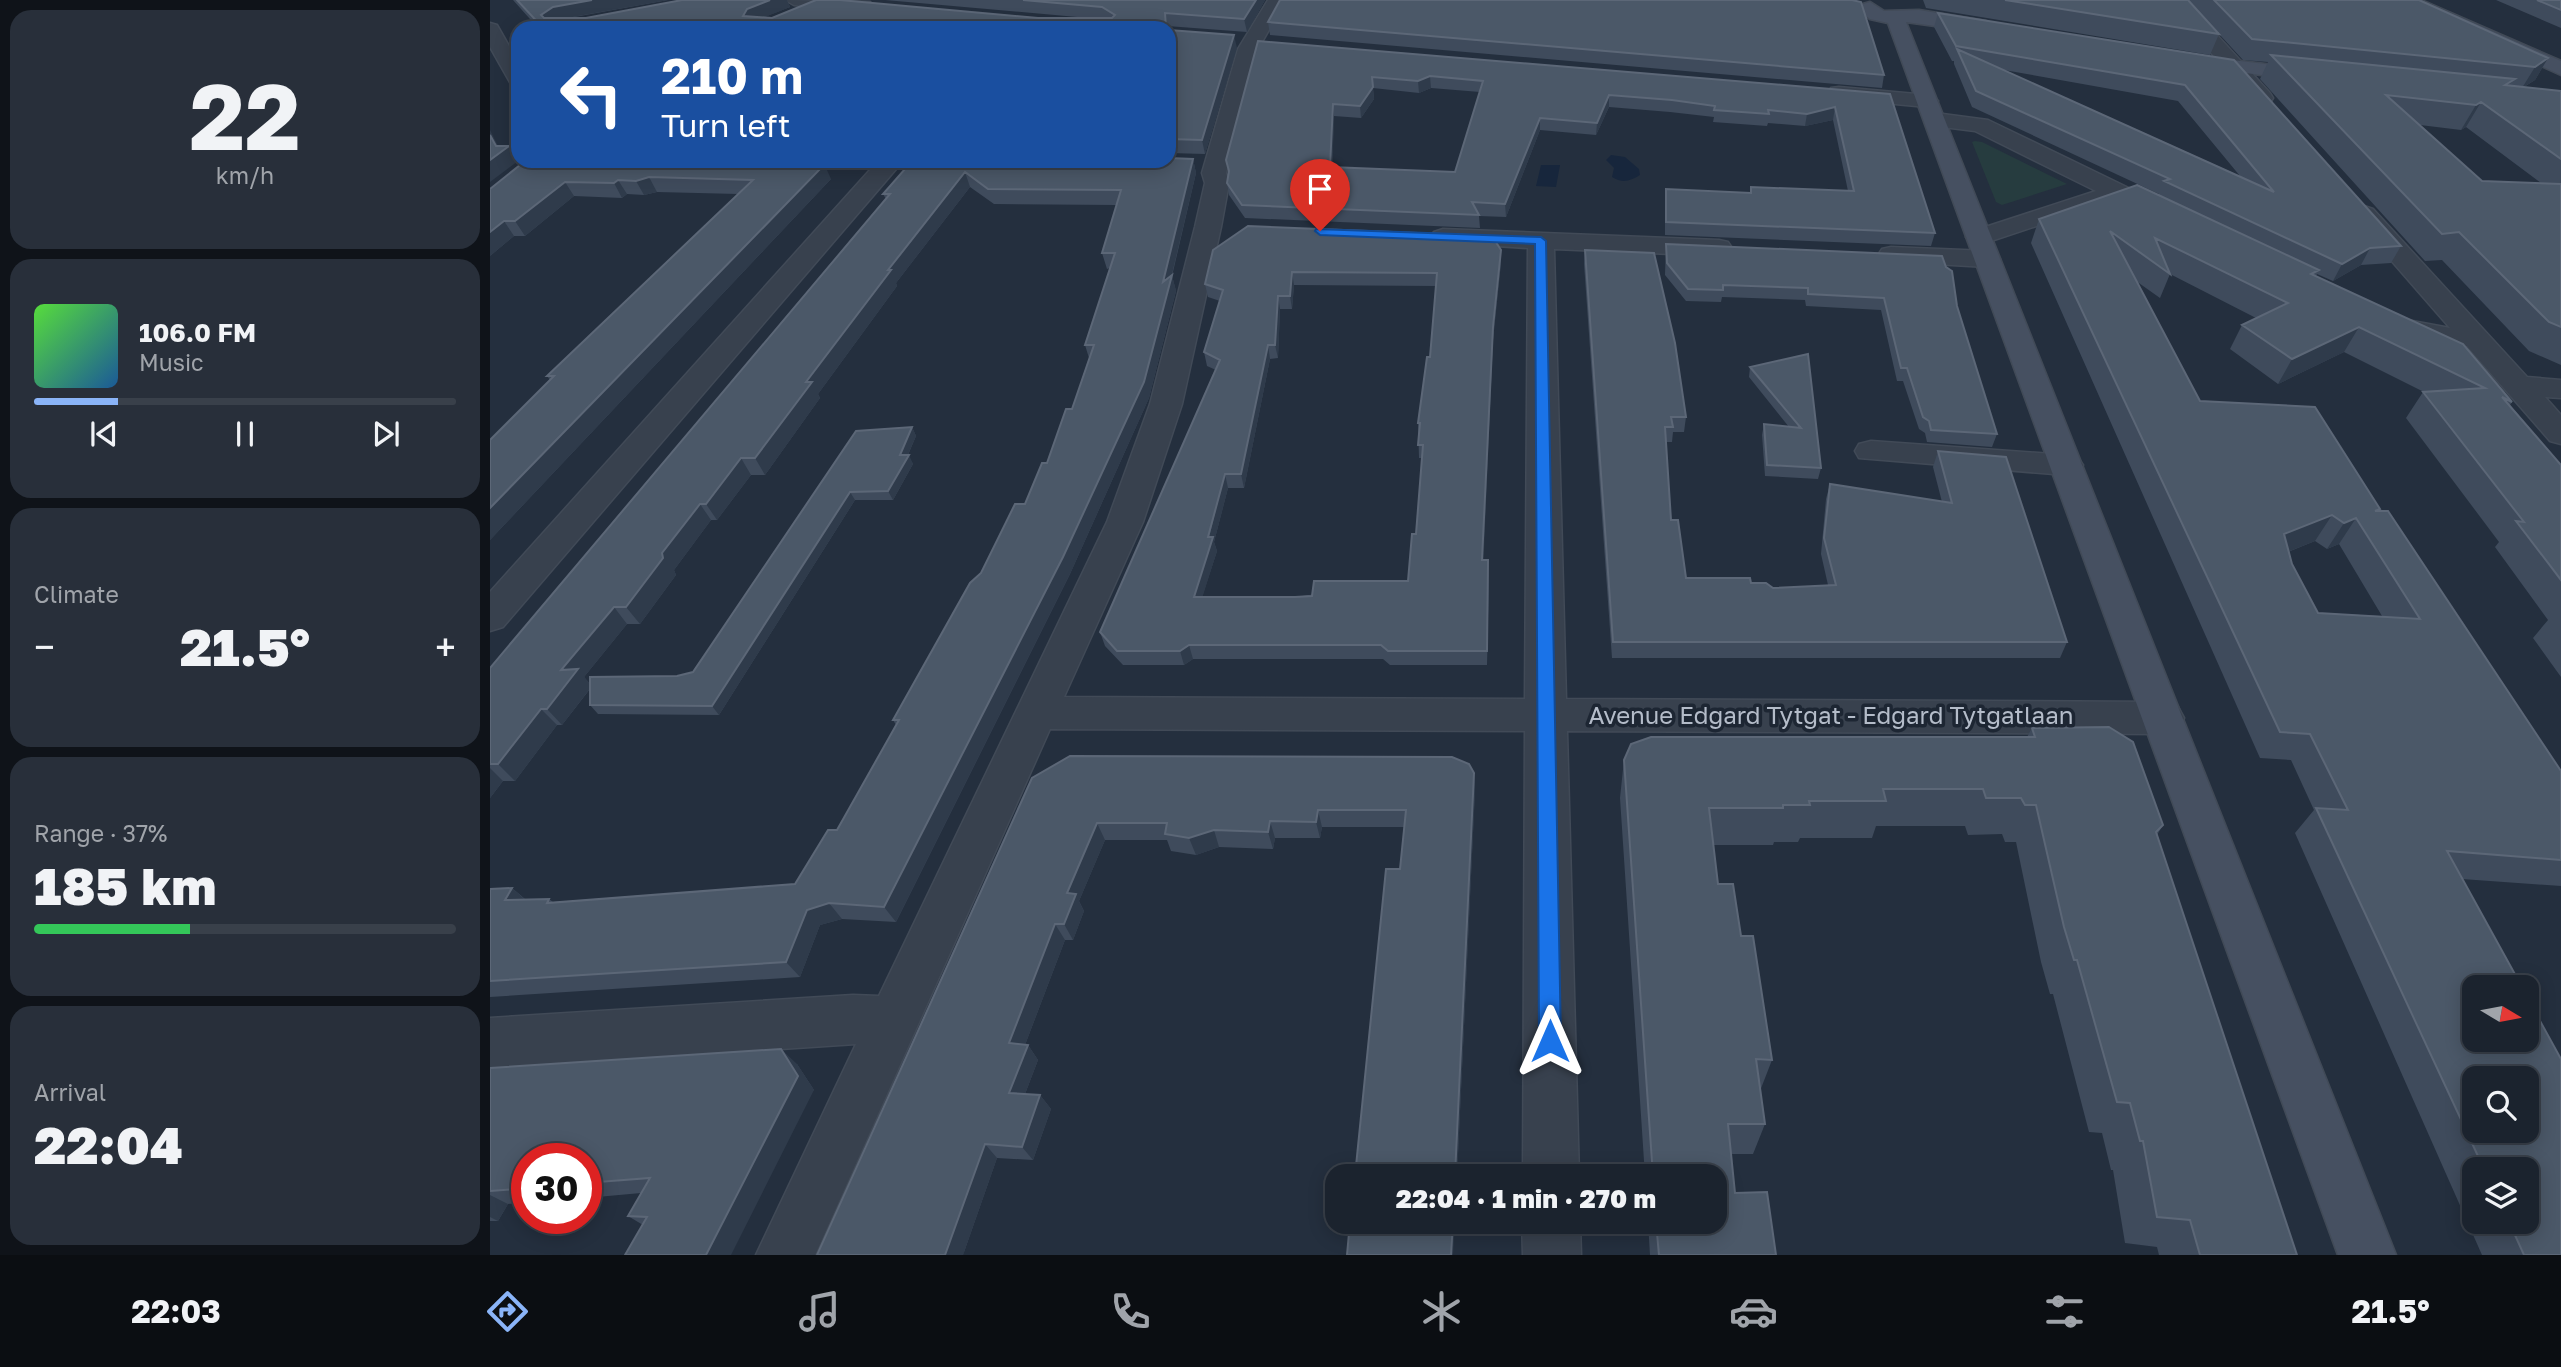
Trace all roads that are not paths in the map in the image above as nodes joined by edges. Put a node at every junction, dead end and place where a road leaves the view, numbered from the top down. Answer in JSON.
{"nodes":[{"id":1,"x":794,"y":0,"type":"edge"},
{"id":2,"x":1277,"y":0,"type":"edge"},
{"id":3,"x":2175,"y":0,"type":"edge"},
{"id":4,"x":2406,"y":0,"type":"edge"},
{"id":5,"x":2442,"y":0,"type":"edge"},
{"id":6,"x":825,"y":1,"type":"edge"},
{"id":7,"x":876,"y":8,"type":"edge"},
{"id":8,"x":1885,"y":8,"type":"edge"},
{"id":9,"x":784,"y":18,"type":"edge"},
{"id":10,"x":2003,"y":30,"type":"edge"},
{"id":11,"x":501,"y":35,"type":"edge"},
{"id":12,"x":1245,"y":41,"type":"junction"},
{"id":13,"x":1282,"y":44,"type":"edge"},
{"id":14,"x":2561,"y":50,"type":"edge"},
{"id":15,"x":2176,"y":58,"type":"edge"},
{"id":16,"x":511,"y":61,"type":"edge"},
{"id":17,"x":2236,"y":68,"type":"junction"},
{"id":18,"x":2561,"y":69,"type":"edge"},
{"id":19,"x":2330,"y":78,"type":"edge"},
{"id":20,"x":1821,"y":92,"type":"edge"},
{"id":21,"x":1934,"y":117,"type":"junction"},
{"id":22,"x":2283,"y":121,"type":"edge"},
{"id":23,"x":885,"y":168,"type":"edge"},
{"id":24,"x":2116,"y":192,"type":"junction"},
{"id":25,"x":2347,"y":194,"type":"edge"},
{"id":26,"x":2192,"y":228,"type":"edge"},
{"id":27,"x":1417,"y":236,"type":"edge"},
{"id":28,"x":1541,"y":241,"type":"junction"},
{"id":29,"x":1983,"y":248,"type":"junction"},
{"id":30,"x":1750,"y":249,"type":"edge"},
{"id":31,"x":1862,"y":254,"type":"edge"},
{"id":32,"x":2372,"y":312,"type":"edge"},
{"id":33,"x":2465,"y":328,"type":"junction"},
{"id":34,"x":2518,"y":386,"type":"junction"},
{"id":35,"x":2561,"y":389,"type":"edge"},
{"id":36,"x":2561,"y":434,"type":"edge"},
{"id":37,"x":1871,"y":451,"type":"dead end"},
{"id":38,"x":2066,"y":465,"type":"junction"},
{"id":39,"x":490,"y":617,"type":"edge"},
{"id":40,"x":1037,"y":713,"type":"junction"},
{"id":41,"x":1548,"y":715,"type":"junction"},
{"id":42,"x":2163,"y":718,"type":"junction"},
{"id":43,"x":892,"y":1021,"type":"junction"},
{"id":44,"x":490,"y":1043,"type":"edge"},
{"id":45,"x":1551,"y":1164,"type":"edge"},
{"id":46,"x":1551,"y":1234,"type":"edge"},
{"id":47,"x":785,"y":1255,"type":"edge"},
{"id":48,"x":1552,"y":1255,"type":"edge"},
{"id":49,"x":2367,"y":1255,"type":"edge"}],
"edges":[{"from":1,"to":6,"type":"street"},
{"from":2,"to":12,"type":"street"},
{"from":3,"to":17,"type":"street"},
{"from":4,"to":18,"type":"street"},
{"from":5,"to":14,"type":"street"},
{"from":6,"to":7,"type":"street"},
{"from":6,"to":9,"type":"street"},
{"from":8,"to":10,"type":"street"},
{"from":8,"to":21,"type":"street"},
{"from":11,"to":16,"type":"street"},
{"from":12,"to":13,"type":"street"},
{"from":12,"to":40,"type":"street"},
{"from":15,"to":17,"type":"street"},
{"from":17,"to":19,"type":"street"},
{"from":17,"to":22,"type":"street"},
{"from":20,"to":21,"type":"street"},
{"from":21,"to":24,"type":"street"},
{"from":21,"to":29,"type":"street"},
{"from":23,"to":39,"type":"street"},
{"from":24,"to":26,"type":"street"},
{"from":24,"to":29,"type":"street"},
{"from":25,"to":33,"type":"street"},
{"from":27,"to":28,"type":"street"},
{"from":28,"to":30,"type":"street"},
{"from":28,"to":41,"type":"street"},
{"from":29,"to":31,"type":"street"},
{"from":29,"to":38,"type":"street"},
{"from":32,"to":33,"type":"street"},
{"from":33,"to":34,"type":"street"},
{"from":34,"to":35,"type":"street"},
{"from":34,"to":36,"type":"street"},
{"from":37,"to":38,"type":"street"},
{"from":38,"to":42,"type":"street"},
{"from":40,"to":41,"type":"street","name":"Avenue Edgard Tytgat - Edgard Tytgatlaan"},
{"from":40,"to":43,"type":"street"},
{"from":41,"to":42,"type":"street","name":"Avenue Edgard Tytgat - Edgard Tytgatlaan"},
{"from":41,"to":45,"type":"street"},
{"from":42,"to":49,"type":"street"},
{"from":43,"to":44,"type":"street"},
{"from":43,"to":47,"type":"street"},
{"from":46,"to":48,"type":"street"}]}
